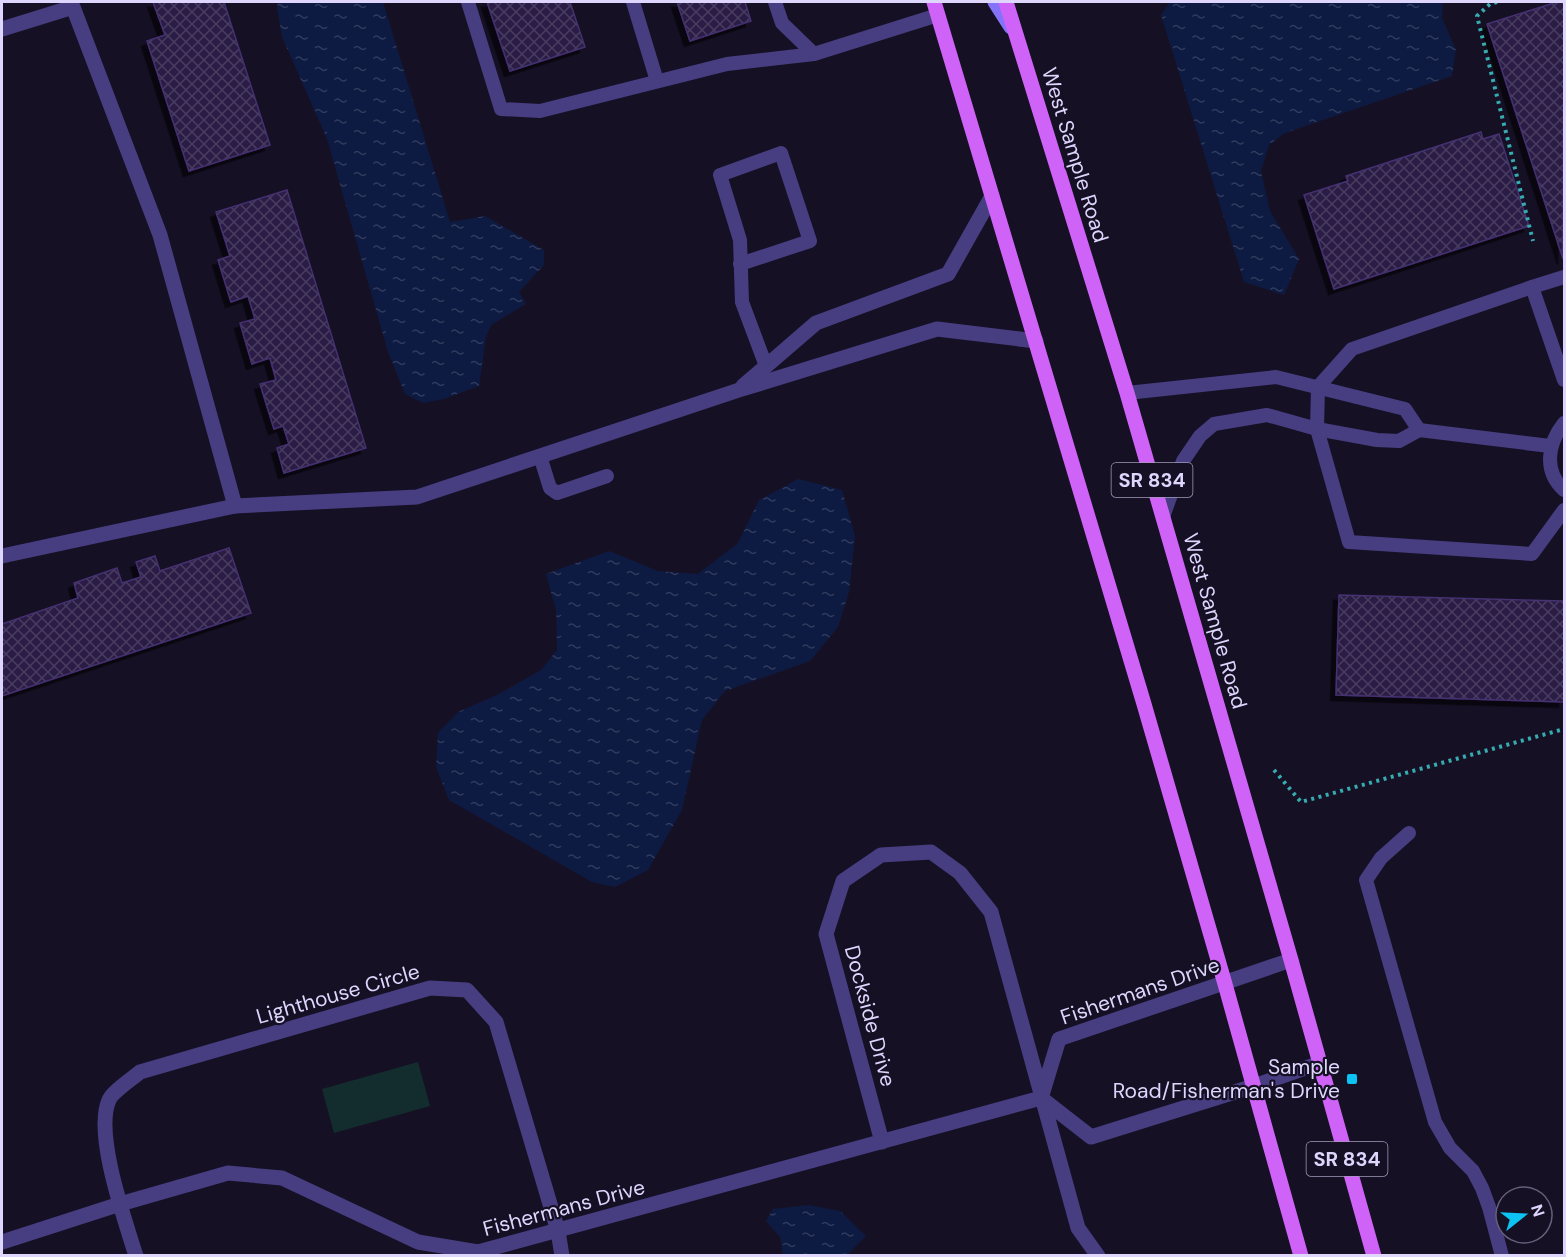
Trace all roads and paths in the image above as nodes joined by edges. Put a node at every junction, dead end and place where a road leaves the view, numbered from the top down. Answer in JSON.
{"nodes":[{"id":1,"x":468,"y":2,"type":"edge"},
{"id":2,"x":633,"y":2,"type":"edge"},
{"id":3,"x":775,"y":2,"type":"edge"},
{"id":4,"x":995,"y":2,"type":"edge"},
{"id":5,"x":1006,"y":2,"type":"edge"},
{"id":6,"x":1497,"y":2,"type":"edge"},
{"id":7,"x":936,"y":8,"type":"edge"},
{"id":8,"x":2,"y":29,"type":"edge"},
{"id":9,"x":1016,"y":35,"type":"junction"},
{"id":10,"x":814,"y":54,"type":"junction"},
{"id":11,"x":657,"y":81,"type":"junction"},
{"id":12,"x":992,"y":196,"type":"junction"},
{"id":13,"x":1533,"y":241,"type":"dead end"},
{"id":14,"x":740,"y":264,"type":"junction"},
{"id":15,"x":1564,"y":277,"type":"edge"},
{"id":16,"x":1532,"y":287,"type":"junction"},
{"id":17,"x":1036,"y":341,"type":"junction"},
{"id":18,"x":766,"y":366,"type":"junction"},
{"id":19,"x":1564,"y":377,"type":"edge"},
{"id":20,"x":1318,"y":387,"type":"junction"},
{"id":21,"x":739,"y":390,"type":"junction"},
{"id":22,"x":1127,"y":393,"type":"junction"},
{"id":23,"x":1564,"y":423,"type":"edge"},
{"id":24,"x":1317,"y":429,"type":"junction"},
{"id":25,"x":1419,"y":430,"type":"junction"},
{"id":26,"x":1550,"y":446,"type":"junction"},
{"id":27,"x":540,"y":456,"type":"junction"},
{"id":28,"x":607,"y":476,"type":"dead end"},
{"id":29,"x":1564,"y":490,"type":"edge"},
{"id":30,"x":235,"y":506,"type":"junction"},
{"id":31,"x":1564,"y":510,"type":"edge"},
{"id":32,"x":1163,"y":517,"type":"junction"},
{"id":33,"x":2,"y":556,"type":"edge"},
{"id":34,"x":1564,"y":729,"type":"edge"},
{"id":35,"x":1274,"y":770,"type":"dead end"},
{"id":36,"x":1409,"y":833,"type":"dead end"},
{"id":37,"x":1291,"y":960,"type":"junction"},
{"id":38,"x":1226,"y":984,"type":"junction"},
{"id":39,"x":1320,"y":1062,"type":"junction"},
{"id":40,"x":1254,"y":1086,"type":"junction"},
{"id":41,"x":1041,"y":1098,"type":"junction"},
{"id":42,"x":882,"y":1142,"type":"junction"},
{"id":43,"x":120,"y":1204,"type":"junction"},
{"id":44,"x":558,"y":1231,"type":"junction"},
{"id":45,"x":2,"y":1242,"type":"edge"},
{"id":46,"x":136,"y":1256,"type":"edge"},
{"id":47,"x":562,"y":1256,"type":"edge"},
{"id":48,"x":1098,"y":1256,"type":"edge"},
{"id":49,"x":1301,"y":1256,"type":"edge"},
{"id":50,"x":1374,"y":1256,"type":"edge"},
{"id":51,"x":1502,"y":1256,"type":"edge"}],
"edges":[{"from":1,"to":11,"type":"lane"},
{"from":2,"to":11,"type":"lane"},
{"from":3,"to":10,"type":"lane"},
{"from":4,"to":9,"type":"street"},
{"from":5,"to":9,"type":"main road","name":"West Sample Road","number":"SR 834"},
{"from":6,"to":13,"type":"path"},
{"from":7,"to":10,"type":"lane"},
{"from":7,"to":12,"type":"main road","number":"SR 834"},
{"from":8,"to":30,"type":"street"},
{"from":9,"to":22,"type":"main road","name":"West Sample Road","number":"SR 834"},
{"from":10,"to":11,"type":"lane"},
{"from":12,"to":17,"type":"main road","number":"SR 834"},
{"from":12,"to":18,"type":"street"},
{"from":14,"to":14,"type":"lane"},
{"from":14,"to":18,"type":"lane"},
{"from":15,"to":16,"type":"lane"},
{"from":16,"to":19,"type":"lane"},
{"from":16,"to":20,"type":"lane"},
{"from":17,"to":21,"type":"street"},
{"from":17,"to":38,"type":"main road","number":"SR 834"},
{"from":18,"to":21,"type":"street"},
{"from":20,"to":22,"type":"lane"},
{"from":20,"to":24,"type":"lane"},
{"from":20,"to":25,"type":"lane"},
{"from":21,"to":27,"type":"street"},
{"from":22,"to":32,"type":"main road","name":"West Sample Road","number":"SR 834"},
{"from":23,"to":26,"type":"lane"},
{"from":24,"to":25,"type":"lane"},
{"from":24,"to":31,"type":"lane"},
{"from":24,"to":32,"type":"lane"},
{"from":25,"to":26,"type":"lane"},
{"from":26,"to":29,"type":"lane"},
{"from":27,"to":28,"type":"lane"},
{"from":27,"to":30,"type":"street"},
{"from":30,"to":33,"type":"street"},
{"from":32,"to":37,"type":"main road","name":"West Sample Road","number":"SR 834"},
{"from":34,"to":35,"type":"path"},
{"from":36,"to":51,"type":"lane"},
{"from":37,"to":38,"type":"street","name":"Fishermans Drive"},
{"from":37,"to":39,"type":"main road","name":"West Sample Road","number":"SR 834"},
{"from":38,"to":40,"type":"main road","number":"SR 834"},
{"from":38,"to":41,"type":"street","name":"Fishermans Drive"},
{"from":39,"to":40,"type":"street"},
{"from":39,"to":50,"type":"main road","name":"West Sample Road","number":"SR 834"},
{"from":40,"to":41,"type":"street"},
{"from":40,"to":49,"type":"main road","number":"SR 834"},
{"from":41,"to":42,"type":"street","name":"Fishermans Drive"},
{"from":41,"to":42,"type":"street","name":"Dockside Drive"},
{"from":41,"to":48,"type":"street","name":"Dockside Drive"},
{"from":42,"to":44,"type":"street","name":"Fishermans Drive"},
{"from":43,"to":44,"type":"street","name":"Fishermans Drive"},
{"from":43,"to":44,"type":"street","name":"Lighthouse Circle"},
{"from":43,"to":45,"type":"street","name":"Fishermans Drive"},
{"from":43,"to":46,"type":"street","name":"Lighthouse Circle"},
{"from":44,"to":47,"type":"street","name":"Lighthouse Circle"}]}
